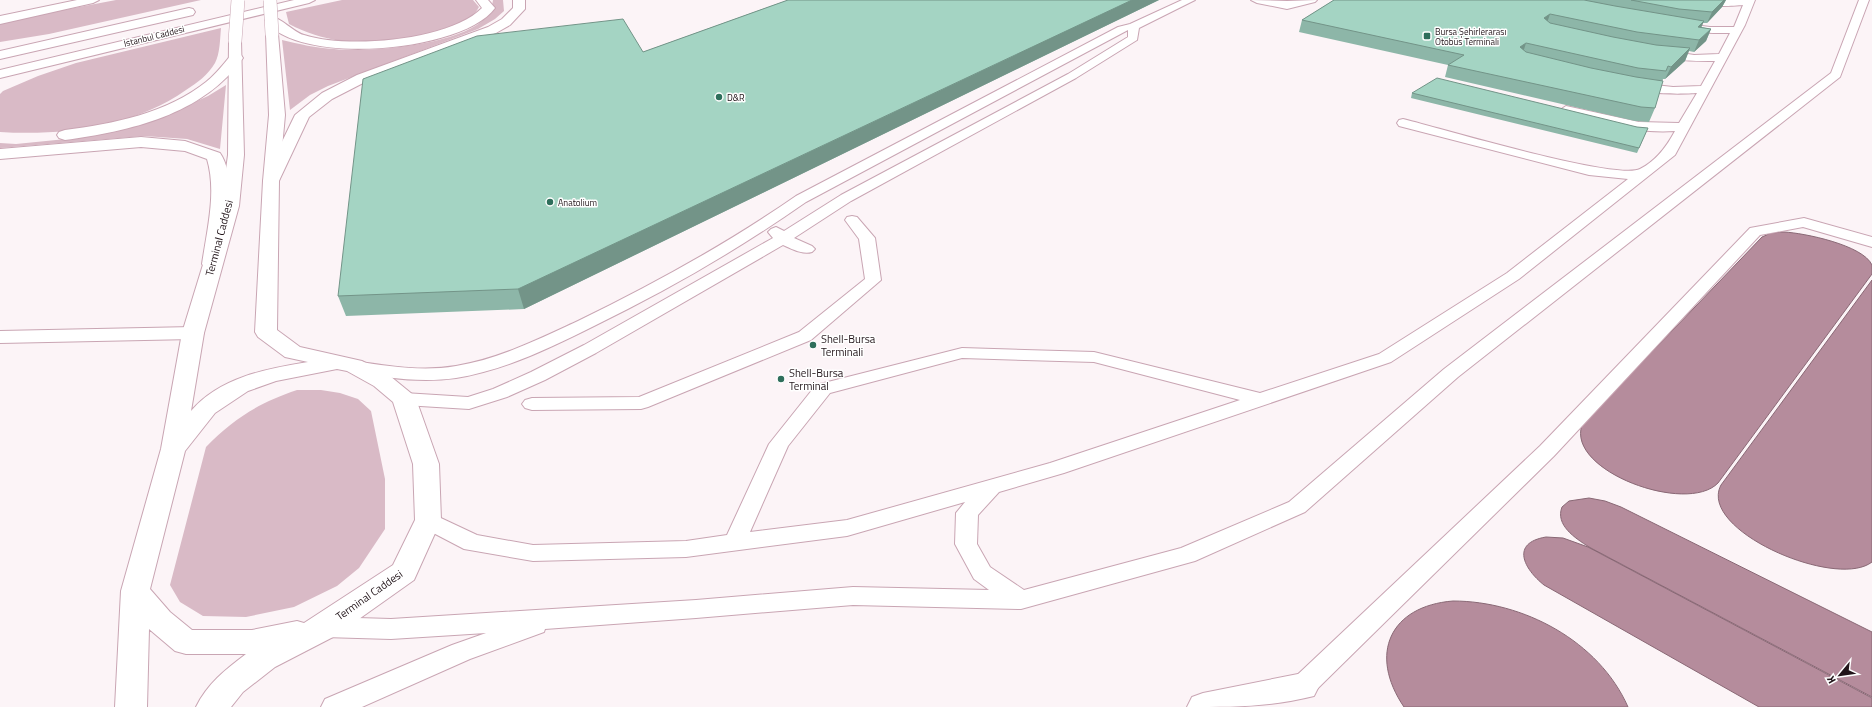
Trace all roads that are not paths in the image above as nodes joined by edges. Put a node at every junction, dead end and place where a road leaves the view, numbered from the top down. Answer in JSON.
{"nodes":[{"id":1,"x":61,"y":0,"type":"edge"},
{"id":2,"x":93,"y":0,"type":"edge"},
{"id":3,"x":238,"y":0,"type":"edge"},
{"id":4,"x":245,"y":0,"type":"edge"},
{"id":5,"x":270,"y":0,"type":"edge"},
{"id":6,"x":309,"y":0,"type":"edge"},
{"id":7,"x":319,"y":0,"type":"edge"},
{"id":8,"x":482,"y":0,"type":"edge"},
{"id":9,"x":519,"y":0,"type":"edge"},
{"id":10,"x":1190,"y":0,"type":"edge"},
{"id":11,"x":1257,"y":0,"type":"edge"},
{"id":12,"x":1311,"y":0,"type":"edge"},
{"id":13,"x":1696,"y":0,"type":"edge"},
{"id":14,"x":1864,"y":0,"type":"edge"},
{"id":15,"x":1750,"y":1,"type":"edge"},
{"id":16,"x":291,"y":4,"type":"junction"},
{"id":17,"x":224,"y":5,"type":"dead end"},
{"id":18,"x":0,"y":12,"type":"edge"},
{"id":19,"x":0,"y":20,"type":"edge"},
{"id":20,"x":198,"y":25,"type":"junction"},
{"id":21,"x":1120,"y":25,"type":"junction"},
{"id":22,"x":1674,"y":26,"type":"edge"},
{"id":23,"x":271,"y":27,"type":"junction"},
{"id":24,"x":1737,"y":30,"type":"junction"},
{"id":25,"x":0,"y":48,"type":"edge"},
{"id":26,"x":1656,"y":52,"type":"edge"},
{"id":27,"x":0,"y":55,"type":"edge"},
{"id":28,"x":1722,"y":56,"type":"junction"},
{"id":29,"x":236,"y":58,"type":"junction"},
{"id":30,"x":0,"y":74,"type":"edge"},
{"id":31,"x":1625,"y":83,"type":"edge"},
{"id":32,"x":10,"y":84,"type":"dead end"},
{"id":33,"x":1704,"y":89,"type":"junction"},
{"id":34,"x":1556,"y":108,"type":"edge"},
{"id":35,"x":1403,"y":123,"type":"dead end"},
{"id":36,"x":1683,"y":127,"type":"junction"},
{"id":37,"x":14,"y":139,"type":"dead end"},
{"id":38,"x":0,"y":154,"type":"edge"},
{"id":39,"x":1644,"y":174,"type":"junction"},
{"id":40,"x":271,"y":181,"type":"junction"},
{"id":41,"x":852,"y":220,"type":"dead end"},
{"id":42,"x":768,"y":223,"type":"junction"},
{"id":43,"x":782,"y":239,"type":"junction"},
{"id":44,"x":1872,"y":242,"type":"edge"},
{"id":45,"x":807,"y":249,"type":"dead end"},
{"id":46,"x":212,"y":264,"type":"junction"},
{"id":47,"x":193,"y":333,"type":"junction"},
{"id":48,"x":0,"y":337,"type":"edge"},
{"id":49,"x":348,"y":365,"type":"junction"},
{"id":50,"x":404,"y":399,"type":"junction"},
{"id":51,"x":1262,"y":400,"type":"junction"},
{"id":52,"x":532,"y":404,"type":"dead end"},
{"id":53,"x":173,"y":449,"type":"junction"},
{"id":54,"x":991,"y":487,"type":"junction"},
{"id":55,"x":428,"y":520,"type":"junction"},
{"id":56,"x":735,"y":542,"type":"junction"},
{"id":57,"x":135,"y":591,"type":"junction"},
{"id":58,"x":1021,"y":600,"type":"junction"},
{"id":59,"x":554,"y":618,"type":"junction"},
{"id":60,"x":324,"y":627,"type":"junction"},
{"id":61,"x":1303,"y":686,"type":"joint"},
{"id":62,"x":132,"y":707,"type":"edge"},
{"id":63,"x":212,"y":707,"type":"edge"},
{"id":64,"x":334,"y":707,"type":"edge"},
{"id":65,"x":1203,"y":707,"type":"edge"}],
"edges":[{"from":1,"to":18,"type":"main road"},
{"from":2,"to":19,"type":"main road"},
{"from":3,"to":29,"type":"main road","name":"Terminal Caddesi","bridge":true},
{"from":4,"to":17,"type":"main road"},
{"from":5,"to":23,"type":"main road","bridge":true},
{"from":6,"to":16,"type":"main road","name":"İstanbul Caddesi"},
{"from":7,"to":16,"type":"main road"},
{"from":8,"to":23,"type":"main road"},
{"from":9,"to":40,"type":"main road"},
{"from":10,"to":21,"type":"lane"},
{"from":11,"to":12,"type":"main road"},
{"from":13,"to":15,"type":"lane"},
{"from":14,"to":58,"type":"lane"},
{"from":15,"to":24,"type":"lane"},
{"from":16,"to":20,"type":"main road","name":"İstanbul Caddesi"},
{"from":20,"to":30,"type":"main road","name":"İstanbul Caddesi"},
{"from":20,"to":32,"type":"main road"},
{"from":21,"to":42,"type":"lane"},
{"from":21,"to":43,"type":"lane"},
{"from":22,"to":24,"type":"lane"},
{"from":23,"to":40,"type":"main road"},
{"from":24,"to":28,"type":"lane"},
{"from":25,"to":27,"type":"main road","name":"İstanbul Caddesi"},
{"from":26,"to":28,"type":"lane"},
{"from":28,"to":33,"type":"lane"},
{"from":29,"to":37,"type":"main road"},
{"from":29,"to":46,"type":"main road","name":"Terminal Caddesi"},
{"from":31,"to":33,"type":"lane"},
{"from":33,"to":36,"type":"lane"},
{"from":34,"to":36,"type":"lane"},
{"from":35,"to":39,"type":"lane"},
{"from":36,"to":39,"type":"lane"},
{"from":38,"to":46,"type":"main road"},
{"from":39,"to":51,"type":"lane"},
{"from":40,"to":49,"type":"main road"},
{"from":41,"to":52,"type":"lane"},
{"from":42,"to":43,"type":"lane"},
{"from":42,"to":49,"type":"lane"},
{"from":43,"to":45,"type":"lane"},
{"from":43,"to":50,"type":"lane"},
{"from":44,"to":61,"type":"lane"},
{"from":46,"to":47,"type":"main road","name":"Terminal Caddesi"},
{"from":47,"to":48,"type":"main road"},
{"from":47,"to":53,"type":"main road","name":"Terminal Caddesi"},
{"from":49,"to":50,"type":"main road"},
{"from":49,"to":53,"type":"main road","name":"Terminal Caddesi"},
{"from":50,"to":55,"type":"main road","name":"Terminal Caddesi"},
{"from":51,"to":54,"type":"lane"},
{"from":51,"to":56,"type":"lane"},
{"from":53,"to":57,"type":"main road","name":"Terminal Caddesi"},
{"from":54,"to":56,"type":"lane"},
{"from":54,"to":58,"type":"lane"},
{"from":55,"to":56,"type":"lane"},
{"from":55,"to":60,"type":"main road","name":"Terminal Caddesi"},
{"from":57,"to":60,"type":"main road","name":"Terminal Caddesi"},
{"from":57,"to":62,"type":"main road","name":"Terminal Caddesi"},
{"from":58,"to":59,"type":"lane"},
{"from":59,"to":60,"type":"lane"},
{"from":59,"to":64,"type":"lane"},
{"from":60,"to":63,"type":"main road","name":"Terminal Caddesi"},
{"from":61,"to":65,"type":"main road"}]}
